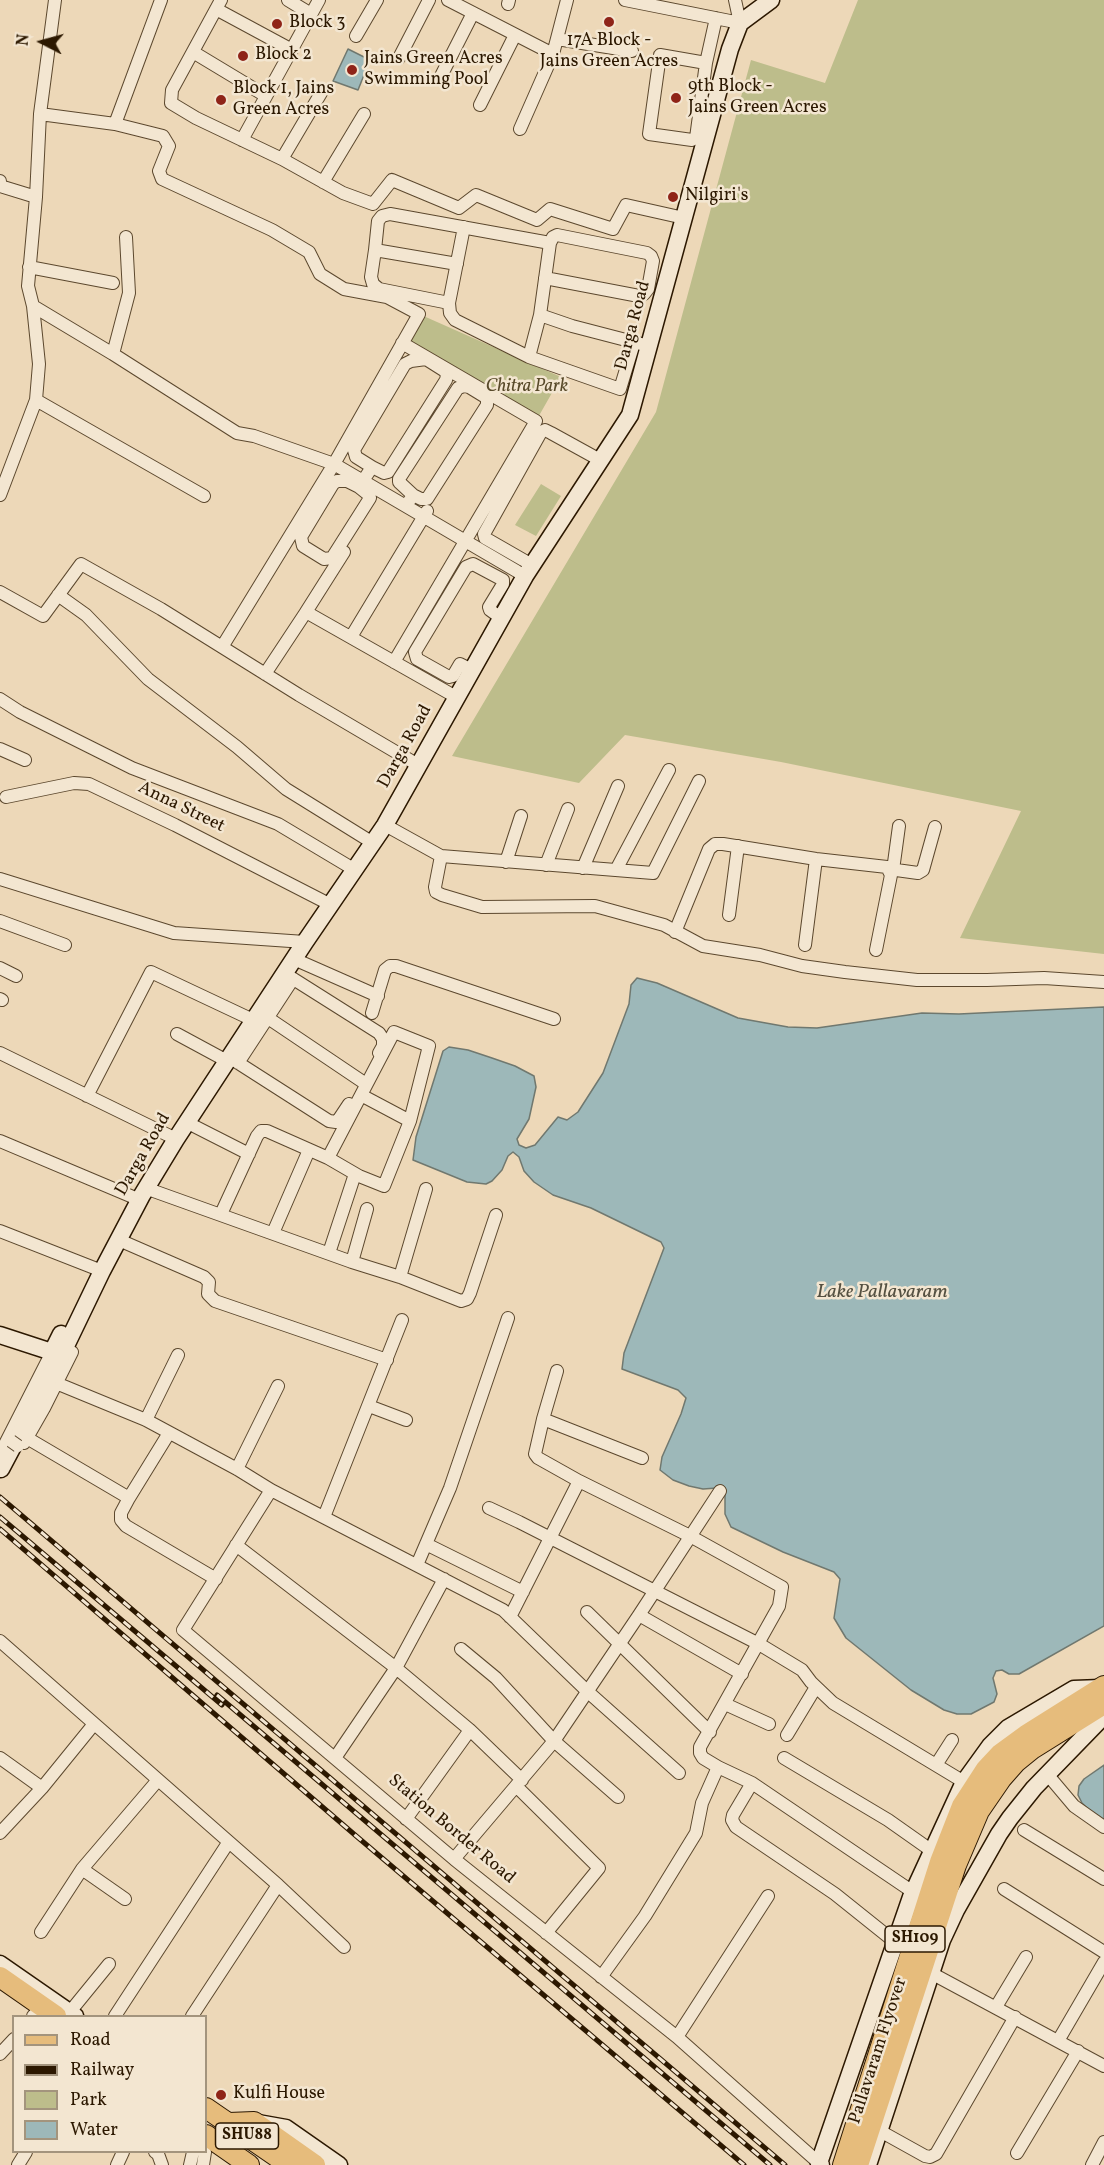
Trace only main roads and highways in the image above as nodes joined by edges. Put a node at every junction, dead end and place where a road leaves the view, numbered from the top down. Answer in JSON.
{"nodes":[{"id":1,"x":1103,"y":1693,"type":"edge"},
{"id":2,"x":1029,"y":1742,"type":"junction"},
{"id":3,"x":0,"y":1977,"type":"edge"},
{"id":4,"x":0,"y":1984,"type":"edge"},
{"id":5,"x":52,"y":2015,"type":"edge"},
{"id":6,"x":207,"y":2109,"type":"edge"},
{"id":7,"x":229,"y":2123,"type":"junction"},
{"id":8,"x":208,"y":2143,"type":"edge"},
{"id":9,"x":219,"y":2165,"type":"edge"},
{"id":10,"x":249,"y":2165,"type":"edge"},
{"id":11,"x":289,"y":2165,"type":"edge"},
{"id":12,"x":315,"y":2165,"type":"edge"},
{"id":13,"x":843,"y":2165,"type":"edge"},
{"id":14,"x":858,"y":2165,"type":"edge"}],
"edges":[{"from":1,"to":2,"type":"main road","name":"Pallavaram Flyover","number":"SH109"},
{"from":2,"to":13,"type":"main road","name":"Pallavaram Flyover","number":"SH109"},
{"from":2,"to":14,"type":"main road","name":"Pallavaram Flyover","number":"SH109"},
{"from":3,"to":5,"type":"main road"},
{"from":4,"to":5,"type":"main road"},
{"from":6,"to":7,"type":"main road","number":"SHU88"},
{"from":7,"to":11,"type":"main road","number":"SHU88"},
{"from":7,"to":12,"type":"main road"},
{"from":8,"to":9,"type":"main road"},
{"from":8,"to":10,"type":"main road","number":"SHU88"}]}
